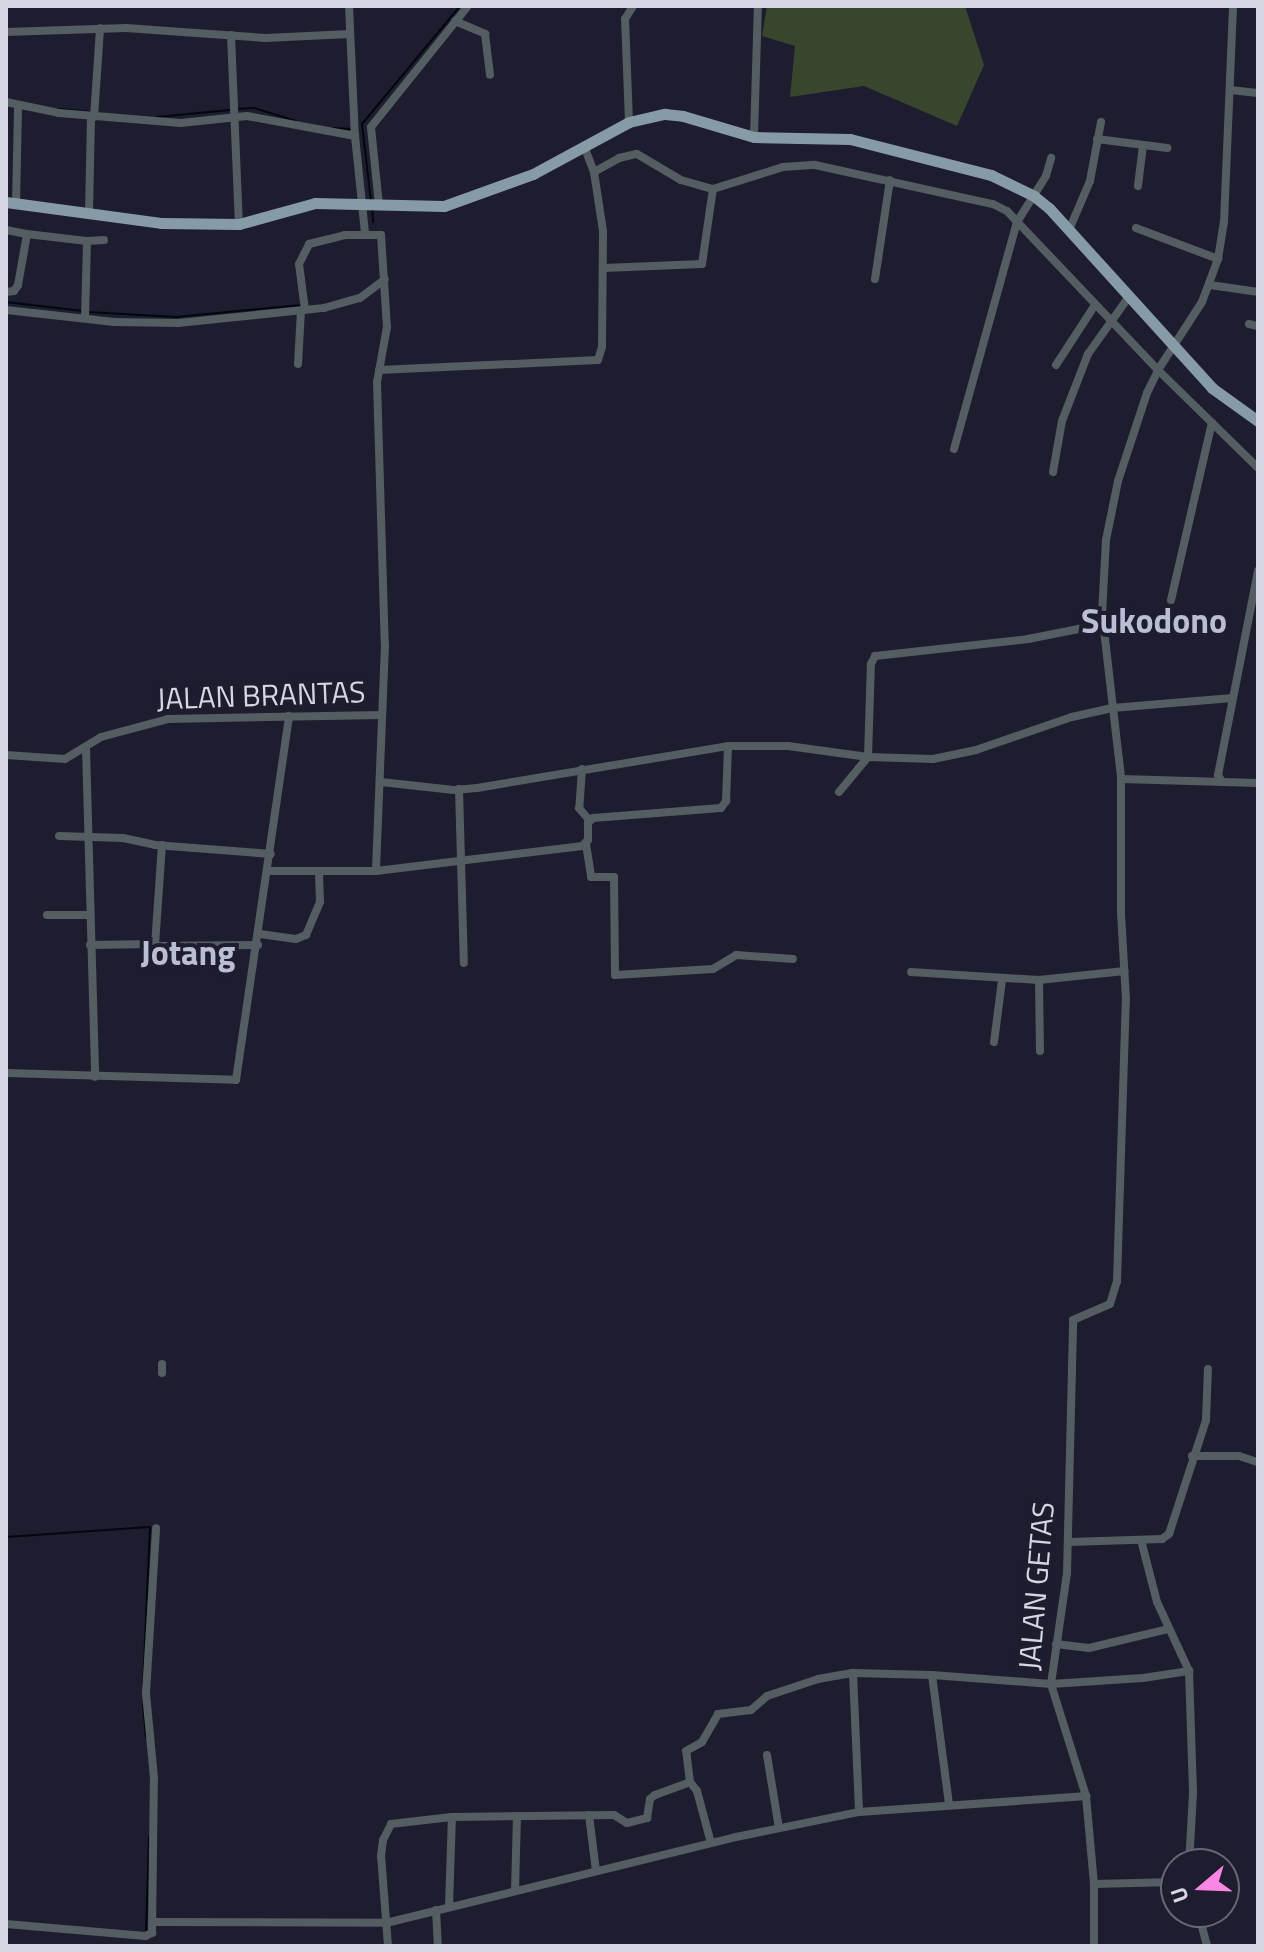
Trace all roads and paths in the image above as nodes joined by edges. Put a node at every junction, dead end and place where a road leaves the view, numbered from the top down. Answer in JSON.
{"nodes":[{"id":1,"x":349,"y":6,"type":"edge"},
{"id":2,"x":468,"y":6,"type":"edge"},
{"id":3,"x":633,"y":6,"type":"edge"},
{"id":4,"x":758,"y":6,"type":"edge"},
{"id":5,"x":1233,"y":6,"type":"edge"},
{"id":6,"x":455,"y":21,"type":"junction"},
{"id":7,"x":100,"y":28,"type":"junction"},
{"id":8,"x":6,"y":32,"type":"edge"},
{"id":9,"x":350,"y":34,"type":"junction"},
{"id":10,"x":231,"y":35,"type":"junction"},
{"id":11,"x":490,"y":75,"type":"dead end"},
{"id":12,"x":1230,"y":90,"type":"junction"},
{"id":13,"x":1258,"y":93,"type":"edge"},
{"id":14,"x":6,"y":102,"type":"edge"},
{"id":15,"x":18,"y":105,"type":"junction"},
{"id":16,"x":234,"y":112,"type":"junction"},
{"id":17,"x":93,"y":114,"type":"junction"},
{"id":18,"x":629,"y":122,"type":"junction"},
{"id":19,"x":1101,"y":122,"type":"dead end"},
{"id":20,"x":356,"y":133,"type":"junction"},
{"id":21,"x":754,"y":137,"type":"junction"},
{"id":22,"x":1097,"y":139,"type":"junction"},
{"id":23,"x":1143,"y":145,"type":"junction"},
{"id":24,"x":1167,"y":148,"type":"dead end"},
{"id":25,"x":584,"y":149,"type":"junction"},
{"id":26,"x":1051,"y":158,"type":"dead end"},
{"id":27,"x":593,"y":171,"type":"junction"},
{"id":28,"x":890,"y":180,"type":"junction"},
{"id":29,"x":1138,"y":186,"type":"dead end"},
{"id":30,"x":713,"y":189,"type":"junction"},
{"id":31,"x":1032,"y":200,"type":"junction"},
{"id":32,"x":11,"y":203,"type":"edge"},
{"id":33,"x":370,"y":206,"type":"junction"},
{"id":34,"x":89,"y":213,"type":"junction"},
{"id":35,"x":1019,"y":220,"type":"junction"},
{"id":36,"x":239,"y":224,"type":"junction"},
{"id":37,"x":1136,"y":228,"type":"dead end"},
{"id":38,"x":6,"y":230,"type":"edge"},
{"id":39,"x":1069,"y":230,"type":"junction"},
{"id":40,"x":365,"y":232,"type":"junction"},
{"id":41,"x":27,"y":234,"type":"junction"},
{"id":42,"x":104,"y":240,"type":"dead end"},
{"id":43,"x":87,"y":241,"type":"junction"},
{"id":44,"x":1218,"y":259,"type":"junction"},
{"id":45,"x":604,"y":268,"type":"junction"},
{"id":46,"x":385,"y":279,"type":"junction"},
{"id":47,"x":875,"y":279,"type":"dead end"},
{"id":48,"x":1210,"y":285,"type":"junction"},
{"id":49,"x":6,"y":292,"type":"edge"},
{"id":50,"x":1258,"y":292,"type":"edge"},
{"id":51,"x":1128,"y":298,"type":"junction"},
{"id":52,"x":1095,"y":305,"type":"junction"},
{"id":53,"x":304,"y":307,"type":"junction"},
{"id":54,"x":6,"y":310,"type":"edge"},
{"id":55,"x":85,"y":314,"type":"junction"},
{"id":56,"x":1110,"y":320,"type":"junction"},
{"id":57,"x":1172,"y":350,"type":"junction"},
{"id":58,"x":298,"y":364,"type":"dead end"},
{"id":59,"x":1056,"y":365,"type":"dead end"},
{"id":60,"x":1159,"y":369,"type":"junction"},
{"id":61,"x":379,"y":370,"type":"junction"},
{"id":62,"x":1258,"y":421,"type":"edge"},
{"id":63,"x":1212,"y":423,"type":"junction"},
{"id":64,"x":954,"y":449,"type":"dead end"},
{"id":65,"x":1258,"y":468,"type":"edge"},
{"id":66,"x":1053,"y":472,"type":"dead end"},
{"id":67,"x":1258,"y":571,"type":"edge"},
{"id":68,"x":1171,"y":600,"type":"dead end"},
{"id":69,"x":1104,"y":624,"type":"junction"},
{"id":70,"x":1233,"y":698,"type":"junction"},
{"id":71,"x":1112,"y":708,"type":"junction"},
{"id":72,"x":382,"y":715,"type":"junction"},
{"id":73,"x":289,"y":716,"type":"junction"},
{"id":74,"x":728,"y":746,"type":"junction"},
{"id":75,"x":86,"y":748,"type":"junction"},
{"id":76,"x":6,"y":755,"type":"edge"},
{"id":77,"x":868,"y":757,"type":"junction"},
{"id":78,"x":582,"y":769,"type":"junction"},
{"id":79,"x":1121,"y":779,"type":"junction"},
{"id":80,"x":1221,"y":780,"type":"junction"},
{"id":81,"x":381,"y":782,"type":"junction"},
{"id":82,"x":1258,"y":783,"type":"edge"},
{"id":83,"x":459,"y":789,"type":"junction"},
{"id":84,"x":839,"y":792,"type":"dead end"},
{"id":85,"x":589,"y":820,"type":"junction"},
{"id":86,"x":59,"y":836,"type":"dead end"},
{"id":87,"x":87,"y":837,"type":"junction"},
{"id":88,"x":586,"y":844,"type":"junction"},
{"id":89,"x":162,"y":845,"type":"junction"},
{"id":90,"x":271,"y":854,"type":"junction"},
{"id":91,"x":460,"y":863,"type":"junction"},
{"id":92,"x":269,"y":871,"type":"junction"},
{"id":93,"x":319,"y":871,"type":"junction"},
{"id":94,"x":376,"y":871,"type":"junction"},
{"id":95,"x":47,"y":915,"type":"dead end"},
{"id":96,"x":89,"y":915,"type":"junction"},
{"id":97,"x":260,"y":934,"type":"junction"},
{"id":98,"x":154,"y":944,"type":"junction"},
{"id":99,"x":90,"y":945,"type":"junction"},
{"id":100,"x":258,"y":945,"type":"junction"},
{"id":101,"x":793,"y":959,"type":"dead end"},
{"id":102,"x":464,"y":963,"type":"dead end"},
{"id":103,"x":1125,"y":971,"type":"junction"},
{"id":104,"x":911,"y":972,"type":"dead end"},
{"id":105,"x":1002,"y":980,"type":"junction"},
{"id":106,"x":1039,"y":980,"type":"junction"},
{"id":107,"x":994,"y":1042,"type":"dead end"},
{"id":108,"x":1040,"y":1051,"type":"dead end"},
{"id":109,"x":6,"y":1073,"type":"edge"},
{"id":110,"x":95,"y":1077,"type":"junction"},
{"id":111,"x":1208,"y":1369,"type":"dead end"},
{"id":112,"x":1192,"y":1456,"type":"junction"},
{"id":113,"x":1258,"y":1462,"type":"edge"},
{"id":114,"x":156,"y":1528,"type":"dead end"},
{"id":115,"x":1141,"y":1540,"type":"junction"},
{"id":116,"x":1069,"y":1542,"type":"junction"},
{"id":117,"x":1168,"y":1629,"type":"junction"},
{"id":118,"x":1056,"y":1644,"type":"junction"},
{"id":119,"x":1189,"y":1671,"type":"junction"},
{"id":120,"x":853,"y":1673,"type":"junction"},
{"id":121,"x":932,"y":1675,"type":"junction"},
{"id":122,"x":1051,"y":1684,"type":"junction"},
{"id":123,"x":767,"y":1755,"type":"dead end"},
{"id":124,"x":690,"y":1782,"type":"junction"},
{"id":125,"x":1086,"y":1796,"type":"junction"},
{"id":126,"x":949,"y":1804,"type":"junction"},
{"id":127,"x":859,"y":1812,"type":"junction"},
{"id":128,"x":589,"y":1815,"type":"junction"},
{"id":129,"x":517,"y":1816,"type":"junction"},
{"id":130,"x":452,"y":1817,"type":"junction"},
{"id":131,"x":779,"y":1828,"type":"junction"},
{"id":132,"x":711,"y":1843,"type":"junction"},
{"id":133,"x":1190,"y":1848,"type":"edge"},
{"id":134,"x":596,"y":1871,"type":"junction"},
{"id":135,"x":1160,"y":1882,"type":"edge"},
{"id":136,"x":1094,"y":1884,"type":"junction"},
{"id":137,"x":515,"y":1891,"type":"junction"},
{"id":138,"x":449,"y":1906,"type":"junction"},
{"id":139,"x":436,"y":1910,"type":"junction"},
{"id":140,"x":154,"y":1922,"type":"junction"},
{"id":141,"x":386,"y":1923,"type":"junction"},
{"id":142,"x":6,"y":1924,"type":"edge"},
{"id":143,"x":388,"y":1946,"type":"edge"},
{"id":144,"x":438,"y":1946,"type":"edge"},
{"id":145,"x":1094,"y":1946,"type":"edge"}],
"edges":[{"from":1,"to":9,"type":"street"},
{"from":2,"to":6,"type":"street"},
{"from":3,"to":18,"type":"street"},
{"from":4,"to":21,"type":"street"},
{"from":5,"to":12,"type":"street"},
{"from":6,"to":11,"type":"street"},
{"from":6,"to":33,"type":"street"},
{"from":7,"to":8,"type":"street"},
{"from":7,"to":10,"type":"street"},
{"from":7,"to":17,"type":"street"},
{"from":9,"to":10,"type":"street"},
{"from":9,"to":20,"type":"street"},
{"from":10,"to":16,"type":"street"},
{"from":12,"to":13,"type":"street"},
{"from":12,"to":44,"type":"street"},
{"from":14,"to":15,"type":"street"},
{"from":15,"to":17,"type":"street"},
{"from":15,"to":32,"type":"street"},
{"from":16,"to":17,"type":"street"},
{"from":16,"to":20,"type":"street"},
{"from":16,"to":36,"type":"street"},
{"from":17,"to":34,"type":"street"},
{"from":18,"to":21,"type":"main road"},
{"from":18,"to":25,"type":"main road"},
{"from":19,"to":22,"type":"street"},
{"from":20,"to":33,"type":"street"},
{"from":21,"to":31,"type":"main road"},
{"from":22,"to":23,"type":"street"},
{"from":22,"to":39,"type":"street"},
{"from":23,"to":24,"type":"street"},
{"from":23,"to":29,"type":"street"},
{"from":25,"to":27,"type":"street"},
{"from":25,"to":33,"type":"main road"},
{"from":26,"to":31,"type":"street"},
{"from":27,"to":30,"type":"street"},
{"from":27,"to":45,"type":"street"},
{"from":28,"to":30,"type":"street"},
{"from":28,"to":35,"type":"street"},
{"from":28,"to":47,"type":"street"},
{"from":30,"to":45,"type":"street"},
{"from":31,"to":35,"type":"street"},
{"from":31,"to":39,"type":"main road"},
{"from":32,"to":34,"type":"main road"},
{"from":33,"to":36,"type":"main road"},
{"from":33,"to":40,"type":"street"},
{"from":34,"to":36,"type":"main road"},
{"from":35,"to":52,"type":"street"},
{"from":35,"to":64,"type":"street"},
{"from":37,"to":44,"type":"street"},
{"from":38,"to":41,"type":"street"},
{"from":39,"to":51,"type":"main road"},
{"from":40,"to":46,"type":"street"},
{"from":40,"to":53,"type":"street"},
{"from":41,"to":43,"type":"street"},
{"from":41,"to":49,"type":"street"},
{"from":42,"to":43,"type":"street"},
{"from":43,"to":55,"type":"street"},
{"from":44,"to":48,"type":"street"},
{"from":45,"to":61,"type":"street"},
{"from":46,"to":53,"type":"street"},
{"from":46,"to":61,"type":"street"},
{"from":48,"to":50,"type":"street"},
{"from":48,"to":57,"type":"street"},
{"from":51,"to":56,"type":"street"},
{"from":51,"to":57,"type":"main road"},
{"from":52,"to":56,"type":"street"},
{"from":52,"to":59,"type":"street"},
{"from":53,"to":55,"type":"street"},
{"from":53,"to":58,"type":"street"},
{"from":54,"to":55,"type":"street"},
{"from":56,"to":60,"type":"street"},
{"from":56,"to":66,"type":"street"},
{"from":57,"to":60,"type":"street"},
{"from":57,"to":62,"type":"main road"},
{"from":60,"to":63,"type":"street"},
{"from":60,"to":69,"type":"street"},
{"from":61,"to":72,"type":"street"},
{"from":63,"to":65,"type":"street"},
{"from":63,"to":68,"type":"street"},
{"from":67,"to":70,"type":"street"},
{"from":69,"to":71,"type":"street"},
{"from":69,"to":77,"type":"street"},
{"from":70,"to":71,"type":"street"},
{"from":70,"to":80,"type":"street"},
{"from":71,"to":77,"type":"street"},
{"from":71,"to":79,"type":"street"},
{"from":72,"to":73,"type":"street","name":"JALAN BRANTAS"},
{"from":72,"to":81,"type":"street"},
{"from":73,"to":75,"type":"street","name":"JALAN BRANTAS"},
{"from":73,"to":90,"type":"street"},
{"from":74,"to":77,"type":"street"},
{"from":74,"to":78,"type":"street"},
{"from":74,"to":85,"type":"street"},
{"from":75,"to":76,"type":"street","name":"JALAN BRANTAS"},
{"from":75,"to":87,"type":"street"},
{"from":77,"to":84,"type":"street"},
{"from":78,"to":83,"type":"street"},
{"from":78,"to":85,"type":"street"},
{"from":79,"to":80,"type":"street"},
{"from":79,"to":103,"type":"street"},
{"from":80,"to":82,"type":"street"},
{"from":81,"to":83,"type":"street"},
{"from":81,"to":94,"type":"street"},
{"from":83,"to":91,"type":"street"},
{"from":85,"to":88,"type":"street"},
{"from":86,"to":87,"type":"street"},
{"from":87,"to":89,"type":"street"},
{"from":87,"to":96,"type":"street"},
{"from":88,"to":91,"type":"street"},
{"from":88,"to":101,"type":"street"},
{"from":89,"to":90,"type":"street"},
{"from":89,"to":98,"type":"street"},
{"from":90,"to":92,"type":"street"},
{"from":91,"to":94,"type":"street"},
{"from":91,"to":102,"type":"street"},
{"from":92,"to":93,"type":"street"},
{"from":92,"to":97,"type":"street"},
{"from":93,"to":94,"type":"street"},
{"from":93,"to":97,"type":"street"},
{"from":95,"to":96,"type":"street"},
{"from":96,"to":99,"type":"street"},
{"from":97,"to":100,"type":"street"},
{"from":98,"to":99,"type":"street"},
{"from":98,"to":100,"type":"street"},
{"from":99,"to":110,"type":"street"},
{"from":100,"to":110,"type":"street"},
{"from":103,"to":106,"type":"street"},
{"from":103,"to":116,"type":"street","name":"JALAN GETAS"},
{"from":104,"to":105,"type":"street"},
{"from":105,"to":106,"type":"street"},
{"from":105,"to":107,"type":"street"},
{"from":106,"to":108,"type":"street"},
{"from":109,"to":110,"type":"street"},
{"from":111,"to":112,"type":"street"},
{"from":112,"to":113,"type":"street"},
{"from":112,"to":115,"type":"street"},
{"from":114,"to":140,"type":"street"},
{"from":115,"to":116,"type":"street"},
{"from":115,"to":117,"type":"street"},
{"from":116,"to":118,"type":"street","name":"JALAN GETAS"},
{"from":117,"to":118,"type":"street"},
{"from":117,"to":119,"type":"street"},
{"from":118,"to":122,"type":"street","name":"JALAN GETAS"},
{"from":119,"to":122,"type":"street"},
{"from":119,"to":133,"type":"street"},
{"from":120,"to":121,"type":"street"},
{"from":120,"to":124,"type":"street"},
{"from":120,"to":127,"type":"street"},
{"from":121,"to":122,"type":"street"},
{"from":121,"to":126,"type":"street"},
{"from":122,"to":125,"type":"street","name":"JALAN GETAS"},
{"from":123,"to":131,"type":"street"},
{"from":124,"to":128,"type":"street"},
{"from":124,"to":132,"type":"street"},
{"from":125,"to":126,"type":"street"},
{"from":125,"to":136,"type":"street","name":"JALAN GETAS"},
{"from":126,"to":127,"type":"street"},
{"from":127,"to":131,"type":"street"},
{"from":128,"to":129,"type":"street"},
{"from":128,"to":134,"type":"street"},
{"from":129,"to":130,"type":"street"},
{"from":129,"to":137,"type":"street"},
{"from":130,"to":138,"type":"street"},
{"from":130,"to":141,"type":"street"},
{"from":131,"to":132,"type":"street"},
{"from":132,"to":134,"type":"street"},
{"from":134,"to":137,"type":"street"},
{"from":135,"to":136,"type":"street"},
{"from":136,"to":145,"type":"street","name":"JALAN GETAS"},
{"from":137,"to":138,"type":"street"},
{"from":138,"to":139,"type":"street"},
{"from":139,"to":141,"type":"street"},
{"from":139,"to":144,"type":"street"},
{"from":140,"to":141,"type":"street"},
{"from":140,"to":142,"type":"street"},
{"from":141,"to":143,"type":"street"}]}
